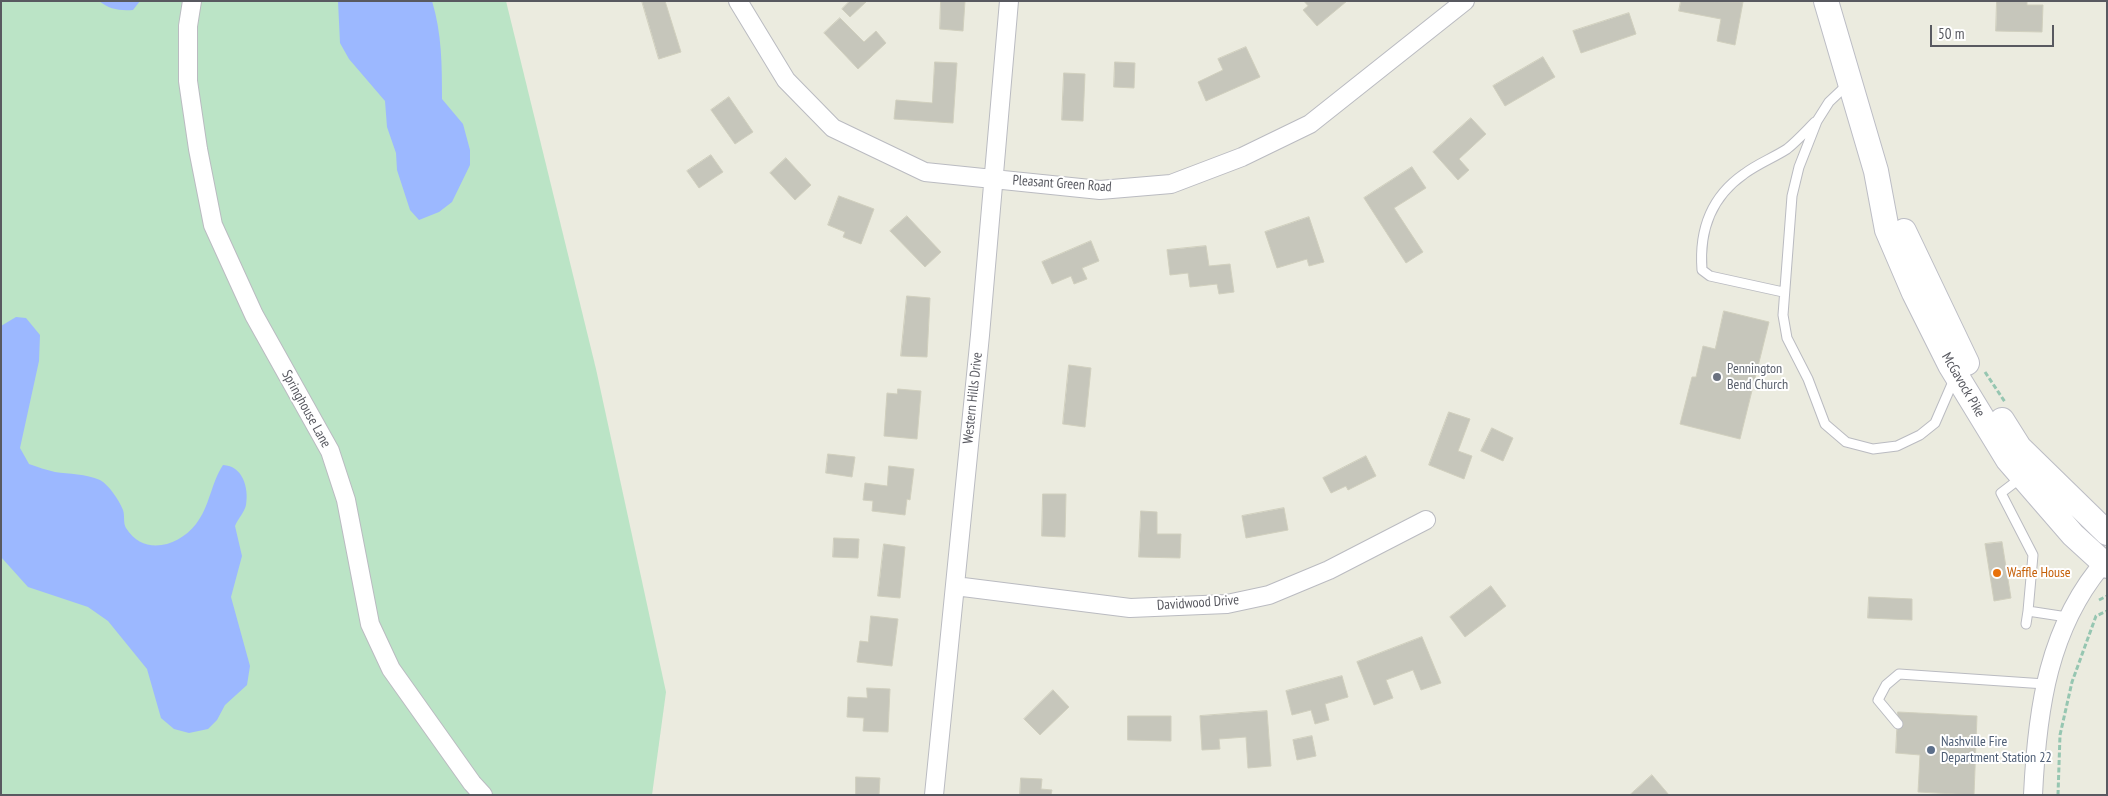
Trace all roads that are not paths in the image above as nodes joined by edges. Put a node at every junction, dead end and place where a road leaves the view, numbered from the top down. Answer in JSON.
{"nodes":[{"id":1,"x":192,"y":1,"type":"edge"},
{"id":2,"x":738,"y":1,"type":"edge"},
{"id":3,"x":1009,"y":1,"type":"edge"},
{"id":4,"x":1464,"y":1,"type":"edge"},
{"id":5,"x":1826,"y":1,"type":"edge"},
{"id":6,"x":1850,"y":82,"type":"junction"},
{"id":7,"x":1817,"y":120,"type":"junction"},
{"id":8,"x":993,"y":178,"type":"junction"},
{"id":9,"x":1783,"y":292,"type":"junction"},
{"id":10,"x":1968,"y":368,"type":"junction"},
{"id":11,"x":2022,"y":477,"type":"junction"},
{"id":12,"x":1426,"y":520,"type":"dead end"},
{"id":13,"x":2107,"y":533,"type":"edge"},
{"id":14,"x":2105,"y":563,"type":"edge"},
{"id":15,"x":955,"y":586,"type":"junction"},
{"id":16,"x":2028,"y":611,"type":"junction"},
{"id":17,"x":2067,"y":617,"type":"junction"},
{"id":18,"x":2026,"y":624,"type":"dead end"},
{"id":19,"x":2045,"y":684,"type":"junction"},
{"id":20,"x":1898,"y":724,"type":"dead end"},
{"id":21,"x":483,"y":795,"type":"edge"},
{"id":22,"x":934,"y":795,"type":"edge"},
{"id":23,"x":2033,"y":795,"type":"edge"}],
"edges":[{"from":1,"to":21,"type":"street","name":"Springhouse Lane"},
{"from":2,"to":8,"type":"street","name":"Pleasant Green Road"},
{"from":3,"to":8,"type":"street","name":"Western Hills Drive"},
{"from":4,"to":8,"type":"street","name":"Pleasant Green Road"},
{"from":5,"to":6,"type":"main road","name":"McGavock Pike"},
{"from":6,"to":7,"type":"lane"},
{"from":6,"to":10,"type":"main road","name":"McGavock Pike"},
{"from":7,"to":9,"type":"lane"},
{"from":7,"to":9,"type":"lane"},
{"from":8,"to":15,"type":"street","name":"Western Hills Drive"},
{"from":9,"to":10,"type":"lane"},
{"from":10,"to":11,"type":"main road","name":"McGavock Pike"},
{"from":10,"to":13,"type":"main road","name":"McGavock Pike"},
{"from":11,"to":14,"type":"main road","name":"McGavock Pike"},
{"from":11,"to":16,"type":"lane"},
{"from":12,"to":15,"type":"street","name":"Davidwood Drive"},
{"from":14,"to":17,"type":"street"},
{"from":15,"to":22,"type":"street","name":"Western Hills Drive"},
{"from":16,"to":17,"type":"lane"},
{"from":16,"to":18,"type":"lane"},
{"from":17,"to":19,"type":"street"},
{"from":19,"to":20,"type":"lane"},
{"from":19,"to":23,"type":"street"}]}
